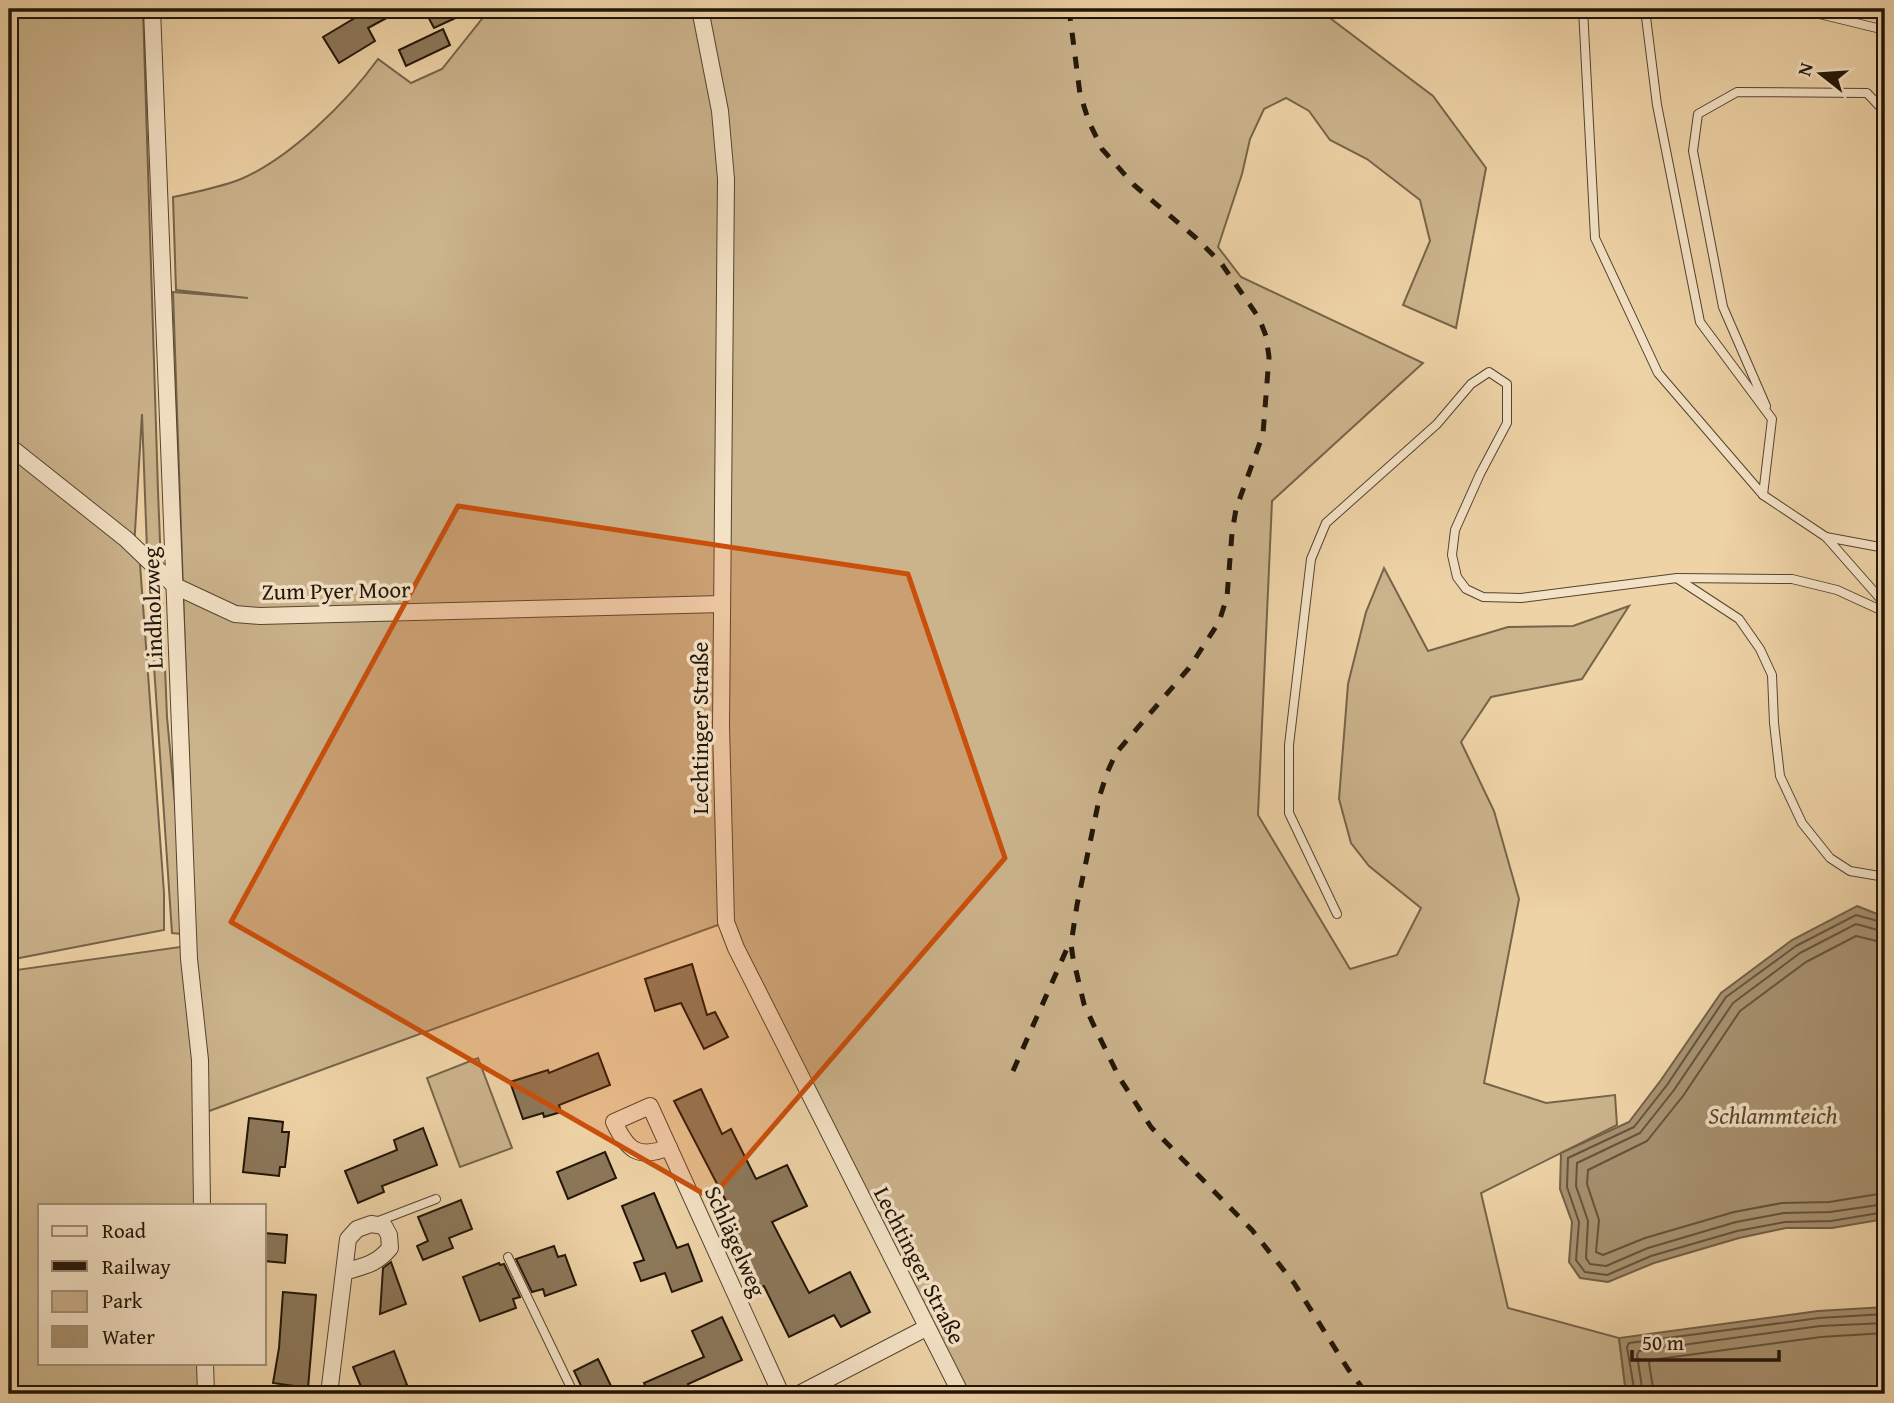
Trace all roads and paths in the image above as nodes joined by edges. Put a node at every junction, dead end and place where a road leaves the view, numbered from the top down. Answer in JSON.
{"nodes":[{"id":1,"x":152,"y":9,"type":"edge"},
{"id":2,"x":700,"y":9,"type":"edge"},
{"id":3,"x":1583,"y":9,"type":"edge"},
{"id":4,"x":1645,"y":9,"type":"edge"},
{"id":5,"x":1799,"y":9,"type":"edge"},
{"id":6,"x":1885,"y":30,"type":"edge"},
{"id":7,"x":1885,"y":112,"type":"edge"},
{"id":8,"x":1772,"y":419,"type":"junction"},
{"id":9,"x":9,"y":446,"type":"edge"},
{"id":10,"x":1763,"y":495,"type":"junction"},
{"id":11,"x":1826,"y":537,"type":"junction"},
{"id":12,"x":1885,"y":548,"type":"edge"},
{"id":13,"x":1677,"y":578,"type":"junction"},
{"id":14,"x":174,"y":586,"type":"junction"},
{"id":15,"x":722,"y":604,"type":"junction"},
{"id":16,"x":1885,"y":604,"type":"edge"},
{"id":17,"x":1885,"y":612,"type":"edge"},
{"id":18,"x":1885,"y":877,"type":"edge"},
{"id":19,"x":1337,"y":914,"type":"dead end"},
{"id":20,"x":669,"y":1147,"type":"junction"},
{"id":21,"x":436,"y":1199,"type":"dead end"},
{"id":22,"x":202,"y":1204,"type":"edge"},
{"id":23,"x":371,"y":1224,"type":"junction"},
{"id":24,"x":508,"y":1257,"type":"dead end"},
{"id":25,"x":344,"y":1272,"type":"junction"},
{"id":26,"x":926,"y":1328,"type":"junction"},
{"id":27,"x":205,"y":1364,"type":"edge"},
{"id":28,"x":206,"y":1394,"type":"edge"},
{"id":29,"x":329,"y":1394,"type":"edge"},
{"id":30,"x":574,"y":1394,"type":"edge"},
{"id":31,"x":780,"y":1394,"type":"edge"},
{"id":32,"x":799,"y":1394,"type":"edge"},
{"id":33,"x":961,"y":1394,"type":"edge"}],
"edges":[{"from":1,"to":14,"type":"street","name":"Lindholzweg"},
{"from":2,"to":15,"type":"street","name":"Lechtinger Straße"},
{"from":3,"to":10,"type":"lane"},
{"from":4,"to":8,"type":"lane"},
{"from":5,"to":6,"type":"lane"},
{"from":7,"to":8,"type":"lane"},
{"from":8,"to":10,"type":"lane"},
{"from":9,"to":14,"type":"street","name":"Zum Pyer Moor"},
{"from":10,"to":11,"type":"lane"},
{"from":11,"to":12,"type":"lane"},
{"from":11,"to":16,"type":"lane"},
{"from":13,"to":17,"type":"lane"},
{"from":13,"to":18,"type":"lane"},
{"from":13,"to":19,"type":"lane"},
{"from":14,"to":15,"type":"street","name":"Zum Pyer Moor"},
{"from":14,"to":22,"type":"street","name":"Lindholzweg"},
{"from":15,"to":26,"type":"street","name":"Lechtinger Straße"},
{"from":20,"to":20,"type":"street","name":"Schlägelweg"},
{"from":20,"to":31,"type":"street","name":"Schlägelweg"},
{"from":21,"to":23,"type":"lane"},
{"from":23,"to":25,"type":"street"},
{"from":23,"to":25,"type":"street"},
{"from":24,"to":30,"type":"lane"},
{"from":25,"to":29,"type":"street"},
{"from":26,"to":32,"type":"street"},
{"from":26,"to":33,"type":"street","name":"Lechtinger Straße"},
{"from":27,"to":28,"type":"street"}]}
